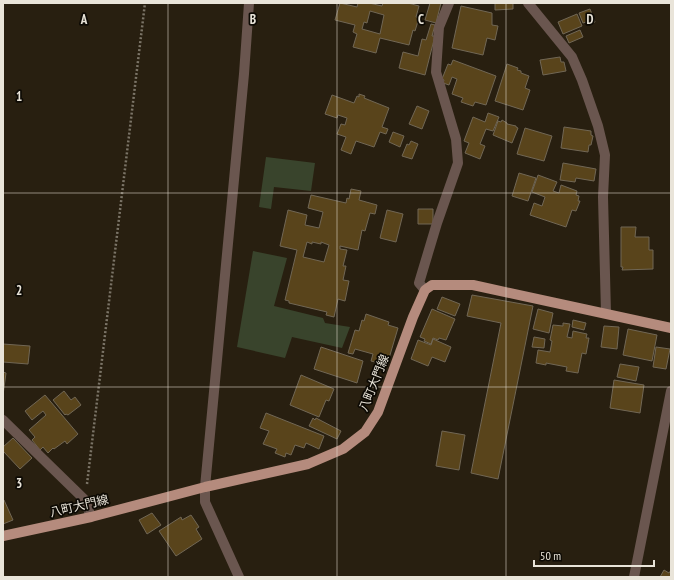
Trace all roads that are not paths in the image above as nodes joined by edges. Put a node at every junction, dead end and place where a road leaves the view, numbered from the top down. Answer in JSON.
{"nodes":[{"id":1,"x":249,"y":3,"type":"edge"},
{"id":2,"x":448,"y":3,"type":"edge"},
{"id":3,"x":528,"y":3,"type":"edge"},
{"id":4,"x":425,"y":290,"type":"junction"},
{"id":5,"x":606,"y":313,"type":"junction"},
{"id":6,"x":671,"y":328,"type":"edge"},
{"id":7,"x":671,"y":391,"type":"edge"},
{"id":8,"x":3,"y":420,"type":"edge"},
{"id":9,"x":205,"y":487,"type":"junction"},
{"id":10,"x":91,"y":517,"type":"junction"},
{"id":11,"x":3,"y":536,"type":"edge"},
{"id":12,"x":239,"y":577,"type":"edge"},
{"id":13,"x":634,"y":577,"type":"edge"}],
"edges":[{"from":1,"to":9,"type":"street"},
{"from":2,"to":4,"type":"street"},
{"from":3,"to":5,"type":"street"},
{"from":4,"to":5,"type":"main road"},
{"from":4,"to":9,"type":"main road","name":"八町大門線"},
{"from":5,"to":6,"type":"main road"},
{"from":7,"to":13,"type":"street"},
{"from":8,"to":10,"type":"street"},
{"from":9,"to":10,"type":"main road","name":"八町大門線"},
{"from":9,"to":12,"type":"street"},
{"from":10,"to":11,"type":"main road","name":"八町大門線"}]}
